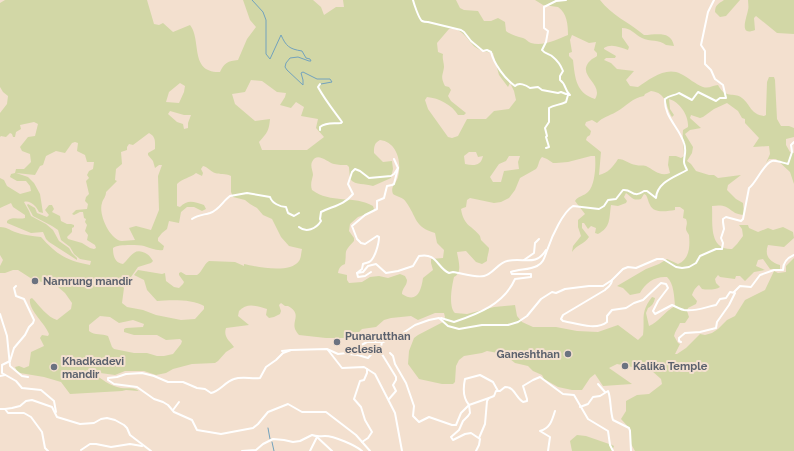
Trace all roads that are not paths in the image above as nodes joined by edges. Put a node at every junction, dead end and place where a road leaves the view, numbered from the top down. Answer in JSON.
{"nodes":[{"id":1,"x":413,"y":0,"type":"edge"},
{"id":2,"x":566,"y":0,"type":"edge"},
{"id":3,"x":714,"y":0,"type":"edge"},
{"id":4,"x":320,"y":84,"type":"dead end"},
{"id":5,"x":568,"y":94,"type":"junction"},
{"id":6,"x":320,"y":130,"type":"dead end"},
{"id":7,"x":794,"y":142,"type":"edge"},
{"id":8,"x":546,"y":148,"type":"dead end"},
{"id":9,"x":394,"y":159,"type":"dead end"},
{"id":10,"x":398,"y":168,"type":"junction"},
{"id":11,"x":299,"y":213,"type":"dead end"},
{"id":12,"x":192,"y":219,"type":"dead end"},
{"id":13,"x":299,"y":227,"type":"dead end"},
{"id":14,"x":539,"y":239,"type":"dead end"},
{"id":15,"x":547,"y":249,"type":"junction"},
{"id":16,"x":794,"y":255,"type":"edge"},
{"id":17,"x":523,"y":260,"type":"junction"},
{"id":18,"x":371,"y":272,"type":"dead end"},
{"id":19,"x":357,"y":274,"type":"junction"},
{"id":20,"x":612,"y":280,"type":"junction"},
{"id":21,"x":16,"y":286,"type":"dead end"},
{"id":22,"x":734,"y":292,"type":"junction"},
{"id":23,"x":0,"y":314,"type":"edge"},
{"id":24,"x":440,"y":318,"type":"junction"},
{"id":25,"x":382,"y":342,"type":"junction"},
{"id":26,"x":681,"y":342,"type":"dead end"},
{"id":27,"x":327,"y":349,"type":"junction"},
{"id":28,"x":291,"y":350,"type":"junction"},
{"id":29,"x":282,"y":351,"type":"dead end"},
{"id":30,"x":380,"y":351,"type":"junction"},
{"id":31,"x":390,"y":352,"type":"dead end"},
{"id":32,"x":347,"y":353,"type":"junction"},
{"id":33,"x":10,"y":361,"type":"junction"},
{"id":34,"x":366,"y":368,"type":"junction"},
{"id":35,"x":6,"y":374,"type":"junction"},
{"id":36,"x":0,"y":376,"type":"edge"},
{"id":37,"x":28,"y":377,"type":"dead end"},
{"id":38,"x":598,"y":384,"type":"dead end"},
{"id":39,"x":498,"y":391,"type":"junction"},
{"id":40,"x":605,"y":392,"type":"junction"},
{"id":41,"x":489,"y":398,"type":"junction"},
{"id":42,"x":389,"y":399,"type":"junction"},
{"id":43,"x":179,"y":402,"type":"dead end"},
{"id":44,"x":469,"y":405,"type":"junction"},
{"id":45,"x":580,"y":408,"type":"junction"},
{"id":46,"x":0,"y":409,"type":"edge"},
{"id":47,"x":5,"y":409,"type":"junction"},
{"id":48,"x":173,"y":410,"type":"junction"},
{"id":49,"x":555,"y":411,"type":"dead end"},
{"id":50,"x":57,"y":417,"type":"junction"},
{"id":51,"x":317,"y":437,"type":"junction"},
{"id":52,"x":479,"y":438,"type":"junction"},
{"id":53,"x":362,"y":442,"type":"junction"},
{"id":54,"x":147,"y":448,"type":"junction"},
{"id":55,"x":48,"y":451,"type":"edge"},
{"id":56,"x":80,"y":451,"type":"edge"},
{"id":57,"x":84,"y":451,"type":"edge"},
{"id":58,"x":151,"y":451,"type":"edge"},
{"id":59,"x":242,"y":451,"type":"edge"},
{"id":60,"x":310,"y":451,"type":"edge"},
{"id":61,"x":332,"y":451,"type":"edge"},
{"id":62,"x":362,"y":451,"type":"edge"},
{"id":63,"x":370,"y":451,"type":"edge"},
{"id":64,"x":402,"y":451,"type":"edge"},
{"id":65,"x":476,"y":451,"type":"edge"},
{"id":66,"x":548,"y":451,"type":"edge"},
{"id":67,"x":613,"y":451,"type":"edge"},
{"id":68,"x":631,"y":451,"type":"edge"}],
"edges":[{"from":1,"to":5,"type":"street"},
{"from":2,"to":5,"type":"street"},
{"from":3,"to":15,"type":"street"},
{"from":4,"to":6,"type":"street"},
{"from":5,"to":8,"type":"street"},
{"from":7,"to":20,"type":"street"},
{"from":9,"to":10,"type":"street"},
{"from":10,"to":13,"type":"street"},
{"from":10,"to":19,"type":"street"},
{"from":11,"to":12,"type":"street"},
{"from":14,"to":17,"type":"street"},
{"from":15,"to":17,"type":"street"},
{"from":15,"to":24,"type":"street"},
{"from":16,"to":22,"type":"street"},
{"from":17,"to":19,"type":"street"},
{"from":18,"to":19,"type":"street"},
{"from":20,"to":22,"type":"street"},
{"from":20,"to":24,"type":"street"},
{"from":21,"to":33,"type":"street"},
{"from":22,"to":26,"type":"street"},
{"from":23,"to":33,"type":"street"},
{"from":24,"to":25,"type":"street"},
{"from":25,"to":30,"type":"street"},
{"from":25,"to":32,"type":"street"},
{"from":27,"to":28,"type":"street"},
{"from":27,"to":32,"type":"street"},
{"from":27,"to":34,"type":"street"},
{"from":28,"to":29,"type":"street"},
{"from":28,"to":48,"type":"street"},
{"from":30,"to":32,"type":"street"},
{"from":30,"to":42,"type":"street"},
{"from":31,"to":44,"type":"street"},
{"from":33,"to":35,"type":"street"},
{"from":33,"to":37,"type":"street"},
{"from":34,"to":42,"type":"street"},
{"from":34,"to":53,"type":"street"},
{"from":35,"to":36,"type":"street"},
{"from":35,"to":50,"type":"street"},
{"from":38,"to":40,"type":"street"},
{"from":39,"to":41,"type":"street"},
{"from":39,"to":44,"type":"street"},
{"from":39,"to":45,"type":"street"},
{"from":40,"to":45,"type":"street"},
{"from":40,"to":68,"type":"street"},
{"from":41,"to":44,"type":"street"},
{"from":41,"to":52,"type":"street"},
{"from":42,"to":64,"type":"street"},
{"from":43,"to":48,"type":"street"},
{"from":44,"to":52,"type":"street"},
{"from":45,"to":67,"type":"street"},
{"from":46,"to":47,"type":"street"},
{"from":47,"to":50,"type":"street"},
{"from":47,"to":55,"type":"street"},
{"from":48,"to":53,"type":"street"},
{"from":49,"to":66,"type":"street"},
{"from":50,"to":54,"type":"street"},
{"from":51,"to":59,"type":"street"},
{"from":51,"to":60,"type":"street"},
{"from":51,"to":61,"type":"street"},
{"from":51,"to":62,"type":"street"},
{"from":52,"to":65,"type":"street"},
{"from":53,"to":63,"type":"street"},
{"from":54,"to":56,"type":"street"},
{"from":54,"to":58,"type":"street"},
{"from":56,"to":57,"type":"street"}]}
